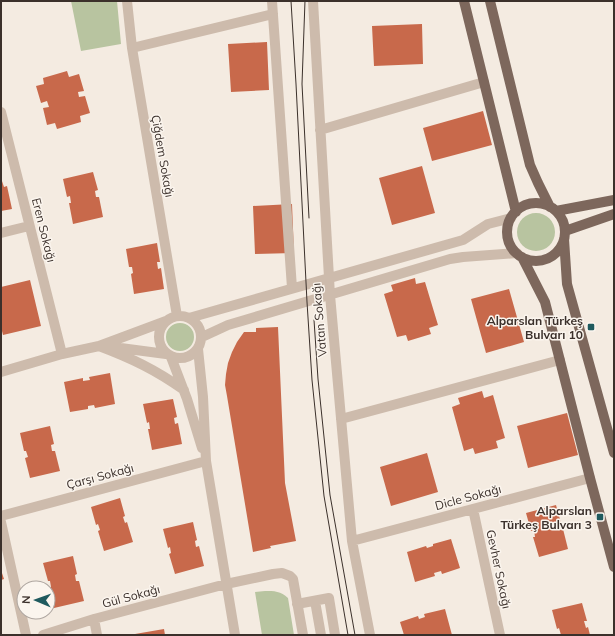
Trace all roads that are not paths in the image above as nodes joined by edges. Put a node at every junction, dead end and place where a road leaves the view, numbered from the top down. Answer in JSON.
{"nodes":[{"id":1,"x":127,"y":1,"type":"edge"},
{"id":2,"x":272,"y":1,"type":"edge"},
{"id":3,"x":313,"y":1,"type":"edge"},
{"id":4,"x":464,"y":1,"type":"edge"},
{"id":5,"x":490,"y":1,"type":"edge"},
{"id":6,"x":273,"y":14,"type":"junction"},
{"id":7,"x":132,"y":48,"type":"junction"},
{"id":8,"x":484,"y":82,"type":"junction"},
{"id":9,"x":1,"y":112,"type":"edge"},
{"id":10,"x":320,"y":130,"type":"junction"},
{"id":11,"x":614,"y":200,"type":"edge"},
{"id":12,"x":553,"y":209,"type":"junction"},
{"id":13,"x":614,"y":214,"type":"edge"},
{"id":14,"x":514,"y":215,"type":"junction"},
{"id":15,"x":30,"y":226,"type":"junction"},
{"id":16,"x":1,"y":233,"type":"edge"},
{"id":17,"x":565,"y":235,"type":"junction"},
{"id":18,"x":519,"y":255,"type":"junction"},
{"id":19,"x":328,"y":278,"type":"junction"},
{"id":20,"x":292,"y":288,"type":"junction"},
{"id":21,"x":330,"y":295,"type":"junction"},
{"id":22,"x":177,"y":316,"type":"junction"},
{"id":23,"x":189,"y":318,"type":"junction"},
{"id":24,"x":166,"y":321,"type":"junction"},
{"id":25,"x":202,"y":337,"type":"junction"},
{"id":26,"x":99,"y":346,"type":"junction"},
{"id":27,"x":198,"y":349,"type":"junction"},
{"id":28,"x":62,"y":354,"type":"junction"},
{"id":29,"x":169,"y":355,"type":"junction"},
{"id":30,"x":560,"y":360,"type":"junction"},
{"id":31,"x":1,"y":372,"type":"edge"},
{"id":32,"x":184,"y":390,"type":"junction"},
{"id":33,"x":341,"y":419,"type":"junction"},
{"id":34,"x":614,"y":453,"type":"edge"},
{"id":35,"x":206,"y":461,"type":"junction"},
{"id":36,"x":590,"y":478,"type":"junction"},
{"id":37,"x":473,"y":509,"type":"junction"},
{"id":38,"x":1,"y":516,"type":"edge"},
{"id":39,"x":1,"y":522,"type":"edge"},
{"id":40,"x":352,"y":541,"type":"junction"},
{"id":41,"x":614,"y":567,"type":"edge"},
{"id":42,"x":226,"y":584,"type":"junction"},
{"id":43,"x":315,"y":601,"type":"junction"},
{"id":44,"x":297,"y":604,"type":"junction"},
{"id":45,"x":94,"y":619,"type":"junction"},
{"id":46,"x":26,"y":635,"type":"edge"},
{"id":47,"x":43,"y":635,"type":"edge"},
{"id":48,"x":97,"y":635,"type":"edge"},
{"id":49,"x":234,"y":635,"type":"edge"},
{"id":50,"x":303,"y":635,"type":"edge"},
{"id":51,"x":321,"y":635,"type":"edge"},
{"id":52,"x":335,"y":635,"type":"edge"},
{"id":53,"x":370,"y":635,"type":"edge"},
{"id":54,"x":500,"y":635,"type":"edge"}],
"edges":[{"from":1,"to":7,"type":"street","name":"Çiğdem Sokağı"},
{"from":2,"to":6,"type":"street"},
{"from":3,"to":10,"type":"street","name":"Vatan Sokağı"},
{"from":4,"to":8,"type":"main road"},
{"from":5,"to":12,"type":"main road"},
{"from":6,"to":7,"type":"street"},
{"from":6,"to":20,"type":"street"},
{"from":7,"to":22,"type":"street","name":"Çiğdem Sokağı"},
{"from":8,"to":10,"type":"street"},
{"from":8,"to":14,"type":"main road"},
{"from":9,"to":15,"type":"street","name":"Eren Sokağı"},
{"from":10,"to":19,"type":"street","name":"Vatan Sokağı"},
{"from":11,"to":12,"type":"main road"},
{"from":12,"to":14,"type":"main road"},
{"from":12,"to":17,"type":"main road"},
{"from":13,"to":17,"type":"main road"},
{"from":14,"to":18,"type":"main road"},
{"from":14,"to":19,"type":"street"},
{"from":15,"to":16,"type":"street"},
{"from":15,"to":28,"type":"street","name":"Eren Sokağı"},
{"from":17,"to":18,"type":"main road"},
{"from":17,"to":34,"type":"main road"},
{"from":18,"to":21,"type":"street"},
{"from":18,"to":30,"type":"main road"},
{"from":19,"to":20,"type":"street"},
{"from":19,"to":21,"type":"street","name":"Vatan Sokağı"},
{"from":20,"to":23,"type":"street"},
{"from":21,"to":25,"type":"street"},
{"from":21,"to":33,"type":"street","name":"Vatan Sokağı"},
{"from":22,"to":23,"type":"street"},
{"from":22,"to":24,"type":"street"},
{"from":23,"to":25,"type":"street"},
{"from":24,"to":26,"type":"street"},
{"from":24,"to":29,"type":"street"},
{"from":25,"to":27,"type":"street"},
{"from":26,"to":28,"type":"street"},
{"from":26,"to":29,"type":"street"},
{"from":26,"to":32,"type":"street"},
{"from":27,"to":29,"type":"street"},
{"from":27,"to":35,"type":"street"},
{"from":28,"to":31,"type":"street"},
{"from":29,"to":32,"type":"street"},
{"from":30,"to":33,"type":"street"},
{"from":30,"to":36,"type":"main road"},
{"from":32,"to":35,"type":"street"},
{"from":33,"to":40,"type":"street","name":"Vatan Sokağı"},
{"from":35,"to":38,"type":"street","name":"Çarşı Sokağı"},
{"from":35,"to":42,"type":"street"},
{"from":36,"to":37,"type":"street","name":"Dicle Sokağı"},
{"from":36,"to":41,"type":"main road"},
{"from":37,"to":40,"type":"street","name":"Dicle Sokağı"},
{"from":37,"to":54,"type":"street","name":"Gevher Sokağı"},
{"from":39,"to":46,"type":"street"},
{"from":40,"to":53,"type":"street","name":"Vatan Sokağı"},
{"from":42,"to":44,"type":"street","name":"Gül Sokağı"},
{"from":42,"to":45,"type":"street","name":"Gül Sokağı"},
{"from":42,"to":49,"type":"street"},
{"from":43,"to":44,"type":"street"},
{"from":43,"to":51,"type":"street"},
{"from":43,"to":52,"type":"street"},
{"from":44,"to":50,"type":"street"},
{"from":45,"to":47,"type":"street","name":"Gül Sokağı"},
{"from":45,"to":48,"type":"street"}]}
